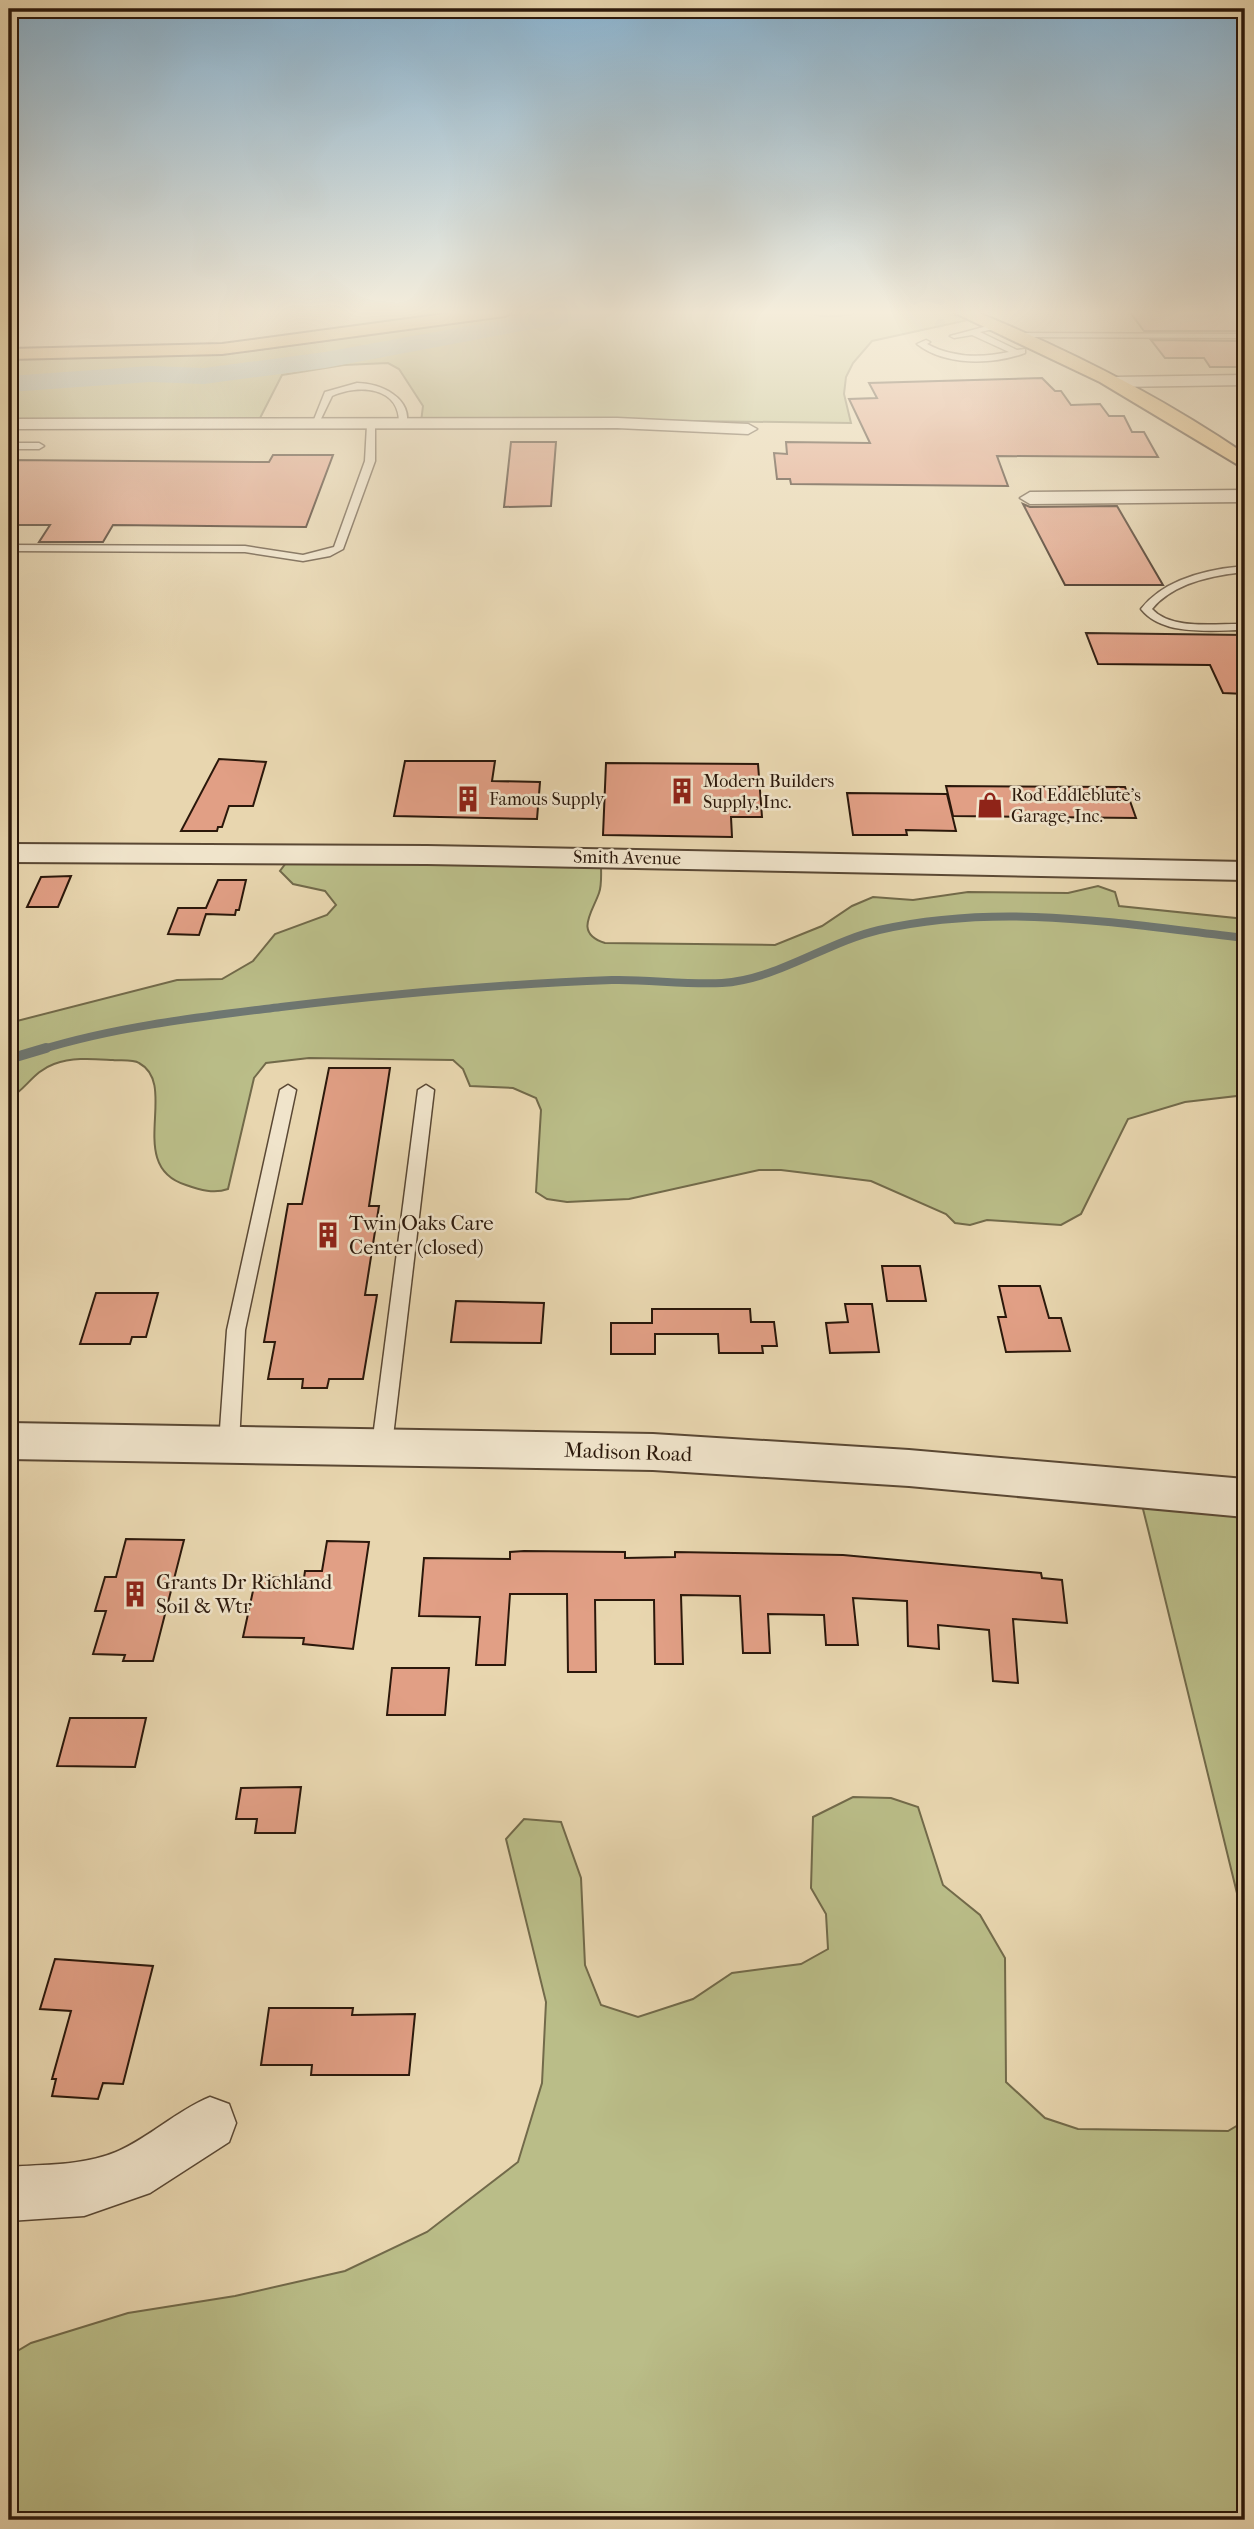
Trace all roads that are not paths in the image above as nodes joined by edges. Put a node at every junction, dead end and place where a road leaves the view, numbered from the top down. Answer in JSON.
{"nodes":[{"id":1,"x":371,"y":429,"type":"edge"},
{"id":2,"x":1193,"y":429,"type":"edge"},
{"id":3,"x":9,"y":446,"type":"edge"},
{"id":4,"x":39,"y":446,"type":"dead end"},
{"id":5,"x":1243,"y":459,"type":"edge"},
{"id":6,"x":1245,"y":496,"type":"edge"},
{"id":7,"x":1030,"y":498,"type":"dead end"},
{"id":8,"x":9,"y":548,"type":"edge"},
{"id":9,"x":1245,"y":569,"type":"edge"},
{"id":10,"x":1245,"y":627,"type":"edge"},
{"id":11,"x":9,"y":853,"type":"edge"},
{"id":12,"x":1245,"y":871,"type":"edge"},
{"id":13,"x":288,"y":1090,"type":"dead end"},
{"id":14,"x":426,"y":1090,"type":"dead end"},
{"id":15,"x":9,"y":1441,"type":"edge"},
{"id":16,"x":229,"y":1443,"type":"junction"},
{"id":17,"x":382,"y":1446,"type":"junction"},
{"id":18,"x":1245,"y":1499,"type":"edge"},
{"id":19,"x":209,"y":2123,"type":"dead end"},
{"id":20,"x":9,"y":2194,"type":"edge"}],
"edges":[{"from":1,"to":8,"type":"lane"},
{"from":2,"to":5,"type":"main road"},
{"from":3,"to":4,"type":"lane"},
{"from":6,"to":7,"type":"street"},
{"from":9,"to":10,"type":"lane"},
{"from":11,"to":12,"type":"street","name":"Smith Avenue"},
{"from":13,"to":16,"type":"lane"},
{"from":14,"to":17,"type":"lane"},
{"from":15,"to":16,"type":"street","name":"Madison Road"},
{"from":16,"to":17,"type":"street","name":"Madison Road"},
{"from":17,"to":18,"type":"street","name":"Madison Road"},
{"from":19,"to":20,"type":"street"}]}
